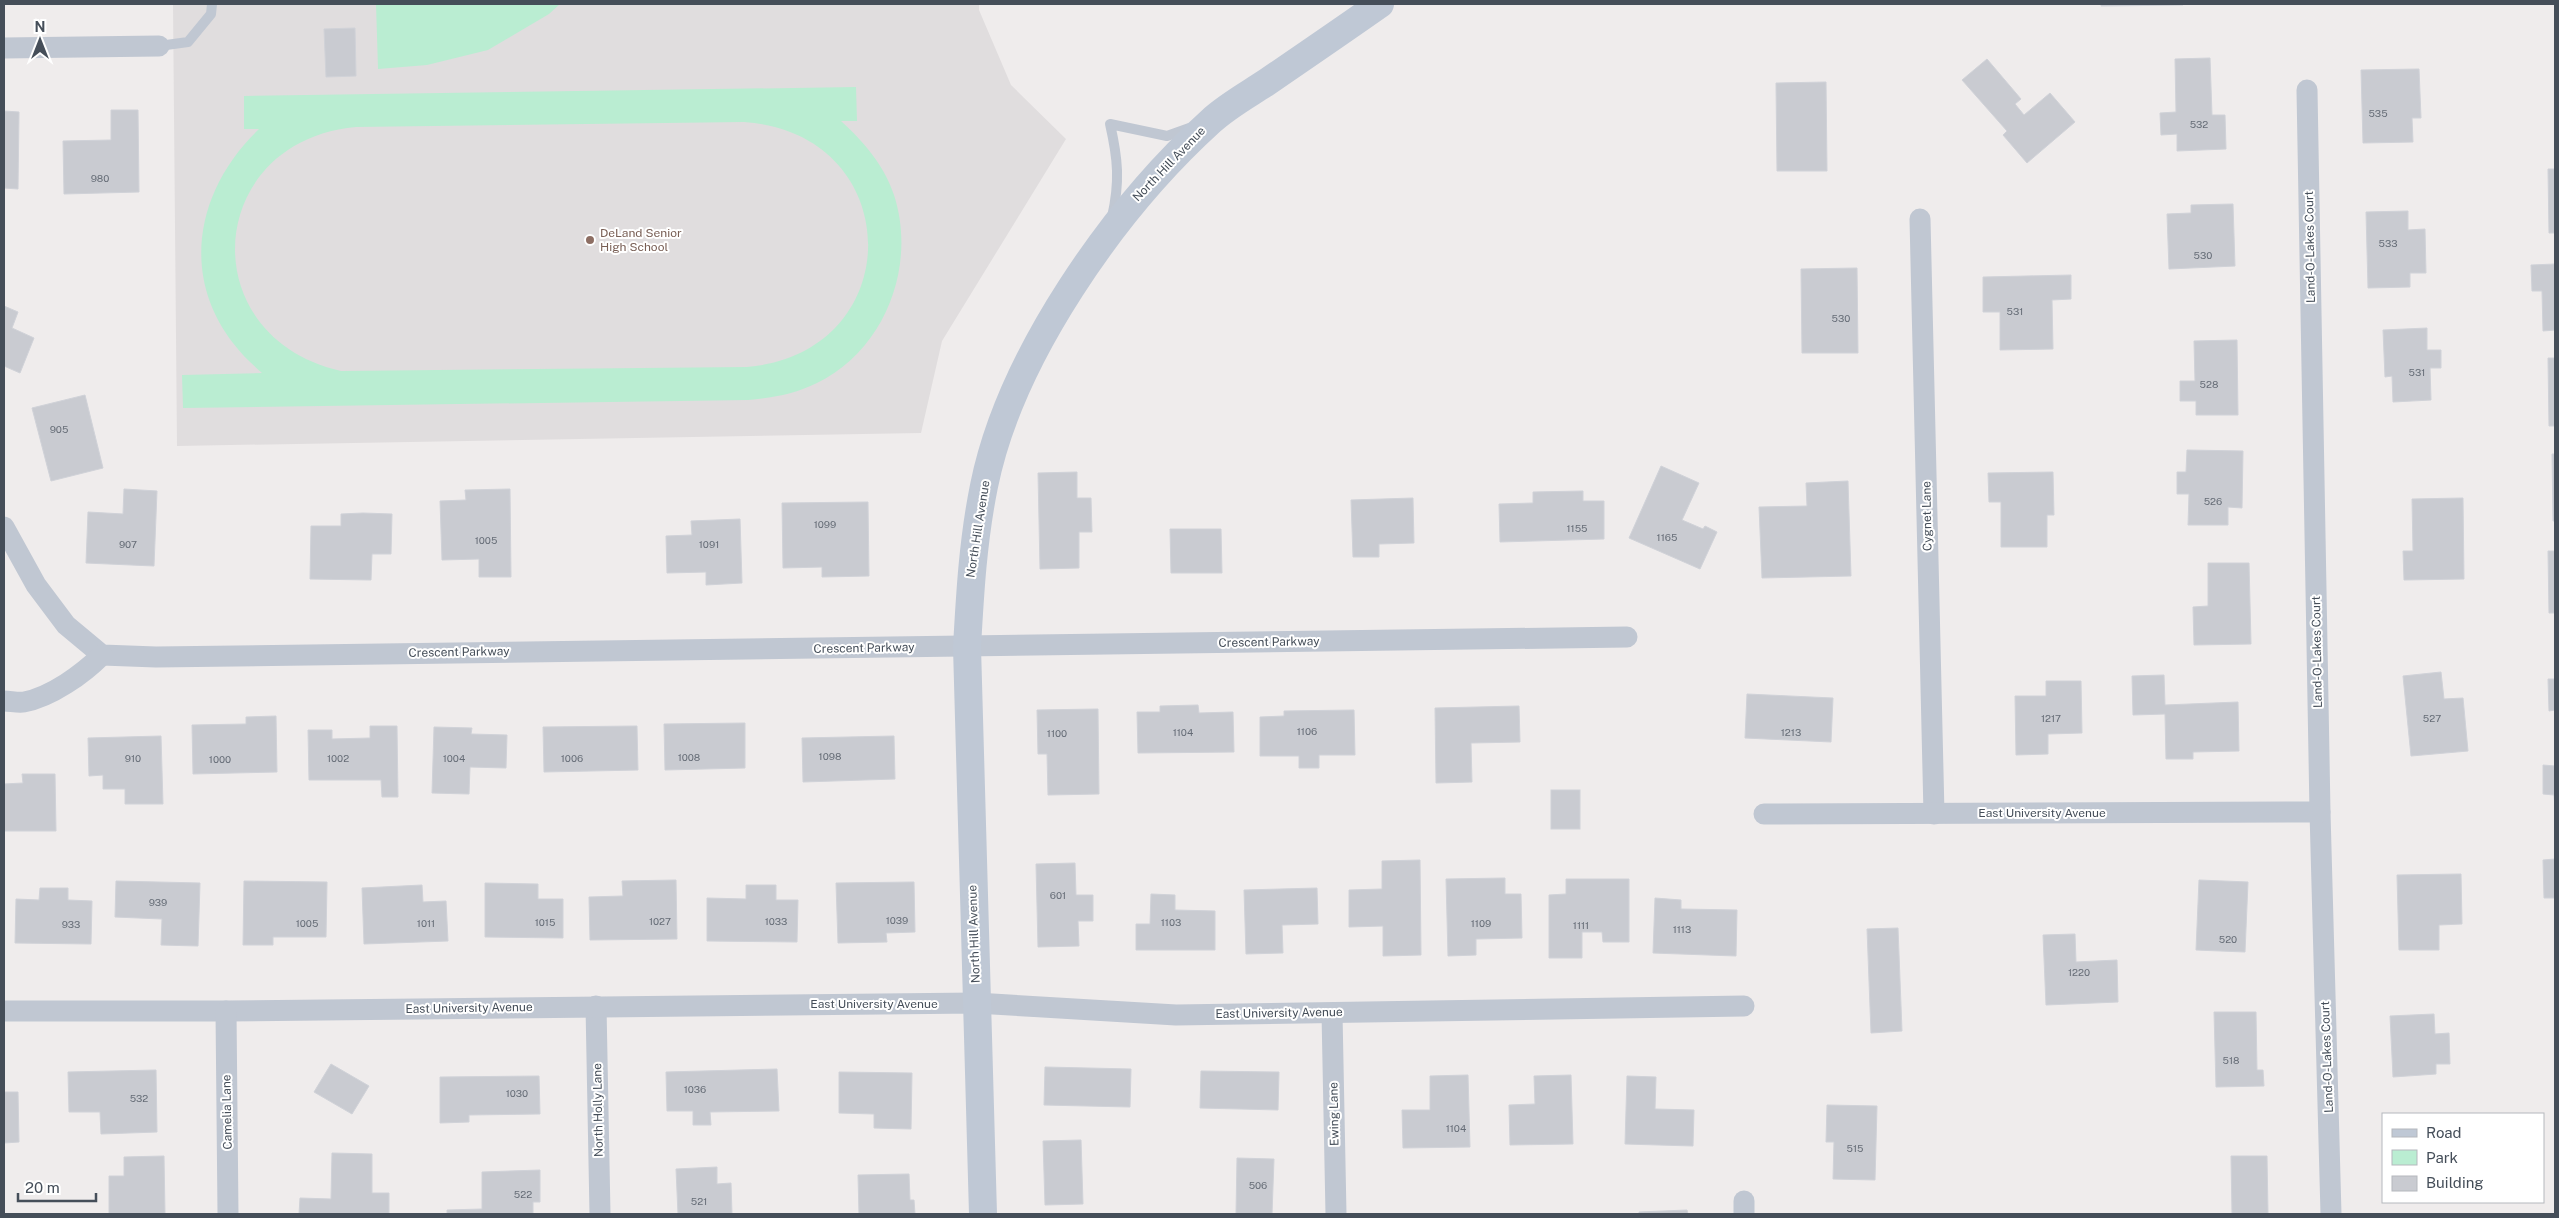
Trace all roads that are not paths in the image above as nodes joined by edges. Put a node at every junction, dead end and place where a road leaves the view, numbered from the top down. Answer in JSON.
{"nodes":[{"id":1,"x":212,"y":4,"type":"edge"},
{"id":2,"x":1380,"y":4,"type":"edge"},
{"id":3,"x":159,"y":46,"type":"joint"},
{"id":4,"x":4,"y":48,"type":"edge"},
{"id":5,"x":2307,"y":90,"type":"dead end"},
{"id":6,"x":1212,"y":120,"type":"junction"},
{"id":7,"x":1920,"y":219,"type":"dead end"},
{"id":8,"x":1108,"y":233,"type":"junction"},
{"id":9,"x":4,"y":527,"type":"edge"},
{"id":10,"x":1627,"y":637,"type":"dead end"},
{"id":11,"x":966,"y":647,"type":"junction"},
{"id":12,"x":102,"y":655,"type":"junction"},
{"id":13,"x":4,"y":701,"type":"edge"},
{"id":14,"x":2320,"y":812,"type":"junction"},
{"id":15,"x":1764,"y":814,"type":"dead end"},
{"id":16,"x":1934,"y":814,"type":"junction"},
{"id":17,"x":976,"y":1003,"type":"junction"},
{"id":18,"x":596,"y":1006,"type":"junction"},
{"id":19,"x":1744,"y":1006,"type":"dead end"},
{"id":20,"x":4,"y":1010,"type":"edge"},
{"id":21,"x":226,"y":1011,"type":"junction"},
{"id":22,"x":1332,"y":1013,"type":"junction"},
{"id":23,"x":228,"y":1214,"type":"edge"},
{"id":24,"x":600,"y":1214,"type":"edge"},
{"id":25,"x":983,"y":1214,"type":"edge"},
{"id":26,"x":1336,"y":1214,"type":"edge"},
{"id":27,"x":2331,"y":1214,"type":"edge"}],
"edges":[{"from":1,"to":3,"type":"lane"},
{"from":2,"to":6,"type":"street","name":"North Hill Avenue"},
{"from":3,"to":4,"type":"street"},
{"from":5,"to":14,"type":"street","name":"Land-O-Lakes Court"},
{"from":6,"to":8,"type":"street","name":"North Hill Avenue"},
{"from":6,"to":8,"type":"lane"},
{"from":7,"to":16,"type":"street","name":"Cygnet Lane"},
{"from":8,"to":11,"type":"street","name":"North Hill Avenue"},
{"from":9,"to":12,"type":"street"},
{"from":10,"to":11,"type":"street","name":"Crescent Parkway"},
{"from":11,"to":12,"type":"street","name":"Crescent Parkway"},
{"from":11,"to":17,"type":"street","name":"North Hill Avenue"},
{"from":12,"to":13,"type":"street"},
{"from":14,"to":16,"type":"street","name":"East University Avenue"},
{"from":14,"to":27,"type":"street","name":"Land-O-Lakes Court"},
{"from":15,"to":16,"type":"street","name":"East University Avenue"},
{"from":17,"to":18,"type":"street","name":"East University Avenue"},
{"from":17,"to":22,"type":"street","name":"East University Avenue"},
{"from":17,"to":25,"type":"street","name":"North Hill Avenue"},
{"from":18,"to":21,"type":"street","name":"East University Avenue"},
{"from":18,"to":24,"type":"street","name":"North Holly Lane"},
{"from":19,"to":22,"type":"street","name":"East University Avenue"},
{"from":20,"to":21,"type":"street","name":"East University Avenue"},
{"from":21,"to":23,"type":"street","name":"Camelia Lane"},
{"from":22,"to":26,"type":"street","name":"Ewing Lane"}]}
